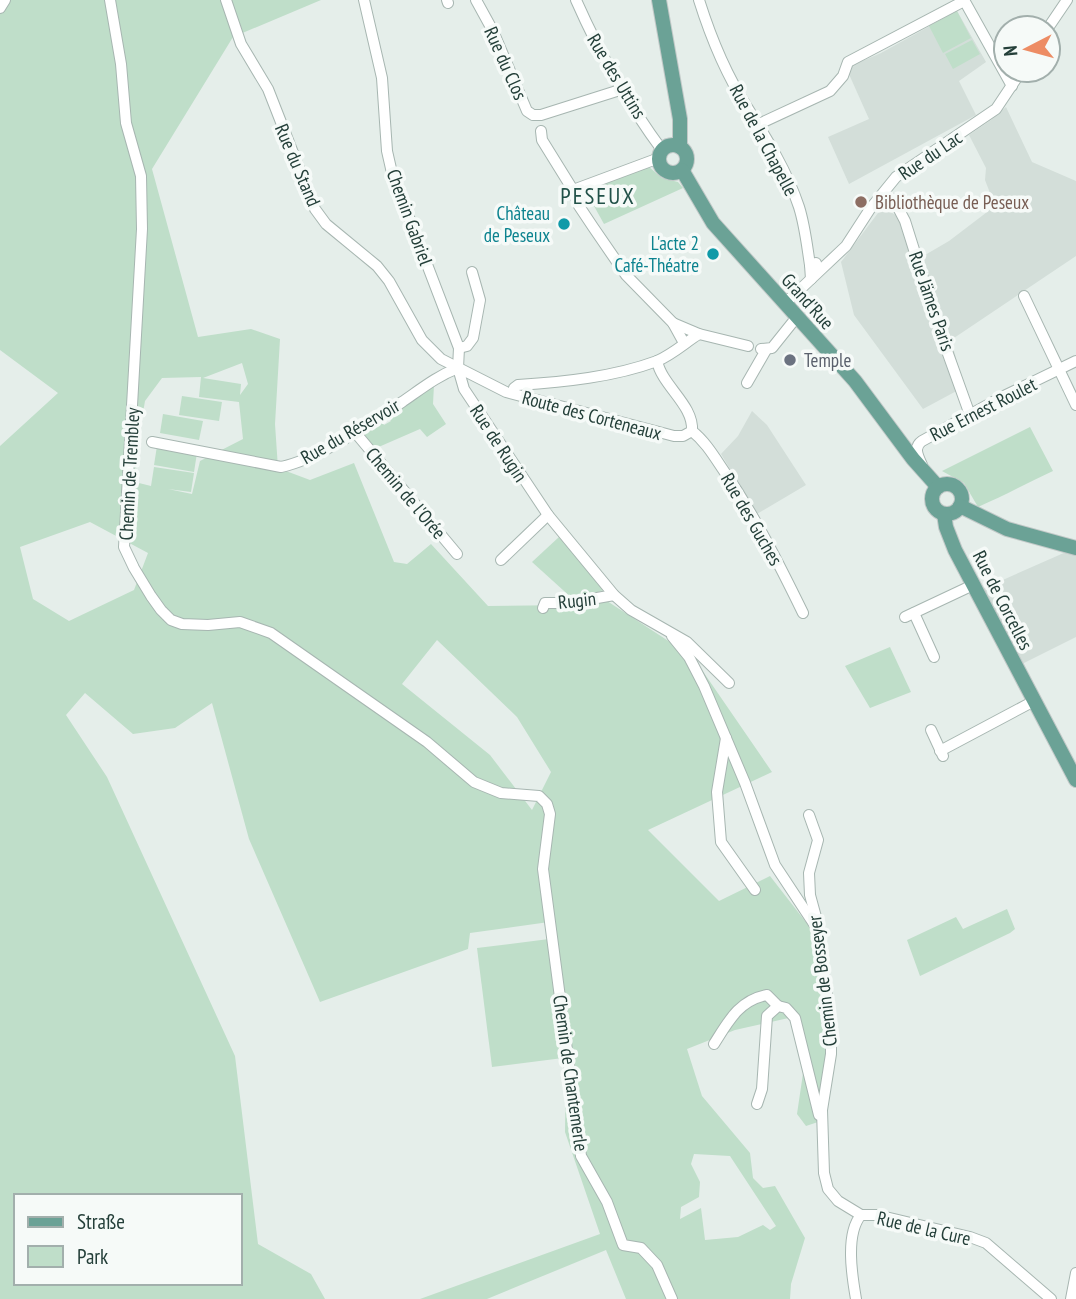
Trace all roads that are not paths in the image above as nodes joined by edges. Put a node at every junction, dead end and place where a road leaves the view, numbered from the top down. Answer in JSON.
{"nodes":[{"id":1,"x":5,"y":0,"type":"edge"},
{"id":2,"x":110,"y":0,"type":"edge"},
{"id":3,"x":226,"y":0,"type":"edge"},
{"id":4,"x":364,"y":0,"type":"edge"},
{"id":5,"x":476,"y":0,"type":"edge"},
{"id":6,"x":576,"y":0,"type":"edge"},
{"id":7,"x":659,"y":0,"type":"edge"},
{"id":8,"x":699,"y":0,"type":"edge"},
{"id":9,"x":1073,"y":0,"type":"edge"},
{"id":10,"x":964,"y":1,"type":"edge"},
{"id":11,"x":1076,"y":6,"type":"edge"},
{"id":12,"x":0,"y":8,"type":"edge"},
{"id":13,"x":1012,"y":86,"type":"joint"},
{"id":14,"x":623,"y":89,"type":"junction"},
{"id":15,"x":759,"y":124,"type":"junction"},
{"id":16,"x":541,"y":131,"type":"dead end"},
{"id":17,"x":680,"y":147,"type":"junction"},
{"id":18,"x":660,"y":154,"type":"junction"},
{"id":19,"x":682,"y":170,"type":"junction"},
{"id":20,"x":573,"y":190,"type":"junction"},
{"id":21,"x":883,"y":194,"type":"junction"},
{"id":22,"x":829,"y":261,"type":"junction"},
{"id":23,"x":810,"y":265,"type":"junction"},
{"id":24,"x":471,"y":272,"type":"dead end"},
{"id":25,"x":811,"y":279,"type":"junction"},
{"id":26,"x":1024,"y":296,"type":"dead end"},
{"id":27,"x":782,"y":303,"type":"junction"},
{"id":28,"x":796,"y":318,"type":"junction"},
{"id":29,"x":673,"y":323,"type":"junction"},
{"id":30,"x":699,"y":334,"type":"junction"},
{"id":31,"x":684,"y":343,"type":"junction"},
{"id":32,"x":748,"y":346,"type":"dead end"},
{"id":33,"x":459,"y":348,"type":"junction"},
{"id":34,"x":657,"y":361,"type":"junction"},
{"id":35,"x":1076,"y":361,"type":"edge"},
{"id":36,"x":458,"y":368,"type":"junction"},
{"id":37,"x":1060,"y":369,"type":"junction"},
{"id":38,"x":747,"y":383,"type":"dead end"},
{"id":39,"x":514,"y":388,"type":"dead end"},
{"id":40,"x":1076,"y":405,"type":"edge"},
{"id":41,"x":970,"y":415,"type":"junction"},
{"id":42,"x":354,"y":431,"type":"junction"},
{"id":43,"x":692,"y":431,"type":"junction"},
{"id":44,"x":152,"y":442,"type":"dead end"},
{"id":45,"x":925,"y":472,"type":"junction"},
{"id":46,"x":938,"y":487,"type":"junction"},
{"id":47,"x":960,"y":506,"type":"junction"},
{"id":48,"x":548,"y":514,"type":"junction"},
{"id":49,"x":944,"y":514,"type":"junction"},
{"id":50,"x":1076,"y":548,"type":"edge"},
{"id":51,"x":457,"y":555,"type":"dead end"},
{"id":52,"x":501,"y":560,"type":"dead end"},
{"id":53,"x":973,"y":585,"type":"junction"},
{"id":54,"x":614,"y":595,"type":"junction"},
{"id":55,"x":543,"y":608,"type":"dead end"},
{"id":56,"x":803,"y":613,"type":"dead end"},
{"id":57,"x":665,"y":629,"type":"junction"},
{"id":58,"x":934,"y":657,"type":"dead end"},
{"id":59,"x":729,"y":683,"type":"dead end"},
{"id":60,"x":1034,"y":701,"type":"junction"},
{"id":61,"x":931,"y":730,"type":"dead end"},
{"id":62,"x":726,"y":738,"type":"junction"},
{"id":63,"x":1076,"y":780,"type":"edge"},
{"id":64,"x":550,"y":814,"type":"joint"},
{"id":65,"x":809,"y":815,"type":"dead end"},
{"id":66,"x":755,"y":890,"type":"dead end"},
{"id":67,"x":817,"y":929,"type":"junction"},
{"id":68,"x":778,"y":1006,"type":"junction"},
{"id":69,"x":714,"y":1044,"type":"dead end"},
{"id":70,"x":757,"y":1104,"type":"dead end"},
{"id":71,"x":822,"y":1129,"type":"junction"},
{"id":72,"x":861,"y":1215,"type":"junction"},
{"id":73,"x":1076,"y":1273,"type":"edge"},
{"id":74,"x":673,"y":1299,"type":"edge"},
{"id":75,"x":856,"y":1299,"type":"edge"},
{"id":76,"x":1051,"y":1299,"type":"edge"},
{"id":77,"x":1071,"y":1299,"type":"edge"}],
"edges":[{"from":1,"to":12,"type":"street"},
{"from":2,"to":64,"type":"street","name":"Chemin de Trembley"},
{"from":3,"to":36,"type":"street","name":"Rue du Stand"},
{"from":4,"to":33,"type":"street","name":"Chemin Gabriel"},
{"from":5,"to":14,"type":"street","name":"Rue du Clos"},
{"from":6,"to":14,"type":"street","name":"Rue des Uttins"},
{"from":7,"to":17,"type":"main road"},
{"from":8,"to":15,"type":"street","name":"Rue de la Chapelle"},
{"from":9,"to":11,"type":"street"},
{"from":10,"to":13,"type":"street"},
{"from":10,"to":15,"type":"street"},
{"from":13,"to":21,"type":"street","name":"Rue du Lac"},
{"from":14,"to":18,"type":"street","name":"Rue des Uttins"},
{"from":15,"to":23,"type":"street","name":"Rue de la Chapelle"},
{"from":16,"to":20,"type":"street"},
{"from":17,"to":18,"type":"main road"},
{"from":17,"to":19,"type":"main road"},
{"from":18,"to":19,"type":"main road"},
{"from":18,"to":20,"type":"street"},
{"from":19,"to":27,"type":"main road","name":"Grand'Rue"},
{"from":20,"to":29,"type":"street"},
{"from":21,"to":22,"type":"street","name":"Rue du Lac"},
{"from":21,"to":41,"type":"street","name":"Rue Jämes Paris"},
{"from":22,"to":23,"type":"street"},
{"from":22,"to":25,"type":"street","name":"Rue du Lac"},
{"from":23,"to":25,"type":"street","name":"Rue de la Chapelle"},
{"from":24,"to":33,"type":"street","name":"Chemin Gabriel"},
{"from":25,"to":27,"type":"street"},
{"from":26,"to":37,"type":"street"},
{"from":27,"to":28,"type":"main road","name":"Grand'Rue"},
{"from":28,"to":38,"type":"street"},
{"from":28,"to":45,"type":"main road","name":"Grand'Rue"},
{"from":29,"to":30,"type":"street"},
{"from":29,"to":31,"type":"street"},
{"from":30,"to":31,"type":"street"},
{"from":30,"to":32,"type":"street"},
{"from":31,"to":34,"type":"street"},
{"from":33,"to":36,"type":"street","name":"Chemin Gabriel"},
{"from":34,"to":39,"type":"street"},
{"from":34,"to":43,"type":"street","name":"Route des Corteneaux"},
{"from":35,"to":37,"type":"street","name":"Rue Ernest Roulet"},
{"from":36,"to":42,"type":"street","name":"Rue du Réservoir"},
{"from":36,"to":43,"type":"street","name":"Route des Corteneaux"},
{"from":36,"to":48,"type":"street","name":"Rue de Rugin"},
{"from":37,"to":40,"type":"street"},
{"from":37,"to":41,"type":"street","name":"Rue Ernest Roulet"},
{"from":41,"to":45,"type":"street","name":"Rue Ernest Roulet"},
{"from":42,"to":44,"type":"street","name":"Rue du Réservoir"},
{"from":42,"to":51,"type":"street","name":"Chemin de l'Orée"},
{"from":43,"to":56,"type":"street","name":"Rue des Guches"},
{"from":45,"to":46,"type":"main road","name":"Grand'Rue"},
{"from":46,"to":47,"type":"main road"},
{"from":46,"to":49,"type":"main road"},
{"from":47,"to":49,"type":"main road"},
{"from":47,"to":50,"type":"main road"},
{"from":48,"to":52,"type":"street"},
{"from":48,"to":54,"type":"street","name":"Rue de Rugin"},
{"from":49,"to":53,"type":"main road","name":"Rue de Corcelles"},
{"from":53,"to":58,"type":"street"},
{"from":53,"to":60,"type":"main road","name":"Rue de Corcelles"},
{"from":54,"to":55,"type":"street","name":"Rugin"},
{"from":54,"to":57,"type":"street","name":"Rue de Rugin"},
{"from":57,"to":59,"type":"street","name":"Rue de Rugin"},
{"from":57,"to":62,"type":"street","name":"Rue de Rugin"},
{"from":60,"to":61,"type":"street"},
{"from":60,"to":63,"type":"main road","name":"Rue de Corcelles"},
{"from":62,"to":66,"type":"street"},
{"from":62,"to":67,"type":"street","name":"Rue de Rugin"},
{"from":64,"to":74,"type":"street","name":"Chemin de Chantemerle"},
{"from":65,"to":67,"type":"street","name":"Chemin de Bosseyer"},
{"from":67,"to":71,"type":"street","name":"Chemin de Bosseyer"},
{"from":68,"to":69,"type":"street"},
{"from":68,"to":70,"type":"street"},
{"from":68,"to":71,"type":"street"},
{"from":71,"to":72,"type":"street","name":"Chemin de Bosseyer"},
{"from":72,"to":75,"type":"street","name":"Rue de la Cure"},
{"from":72,"to":76,"type":"street","name":"Rue de la Cure"},
{"from":73,"to":77,"type":"street"}]}
